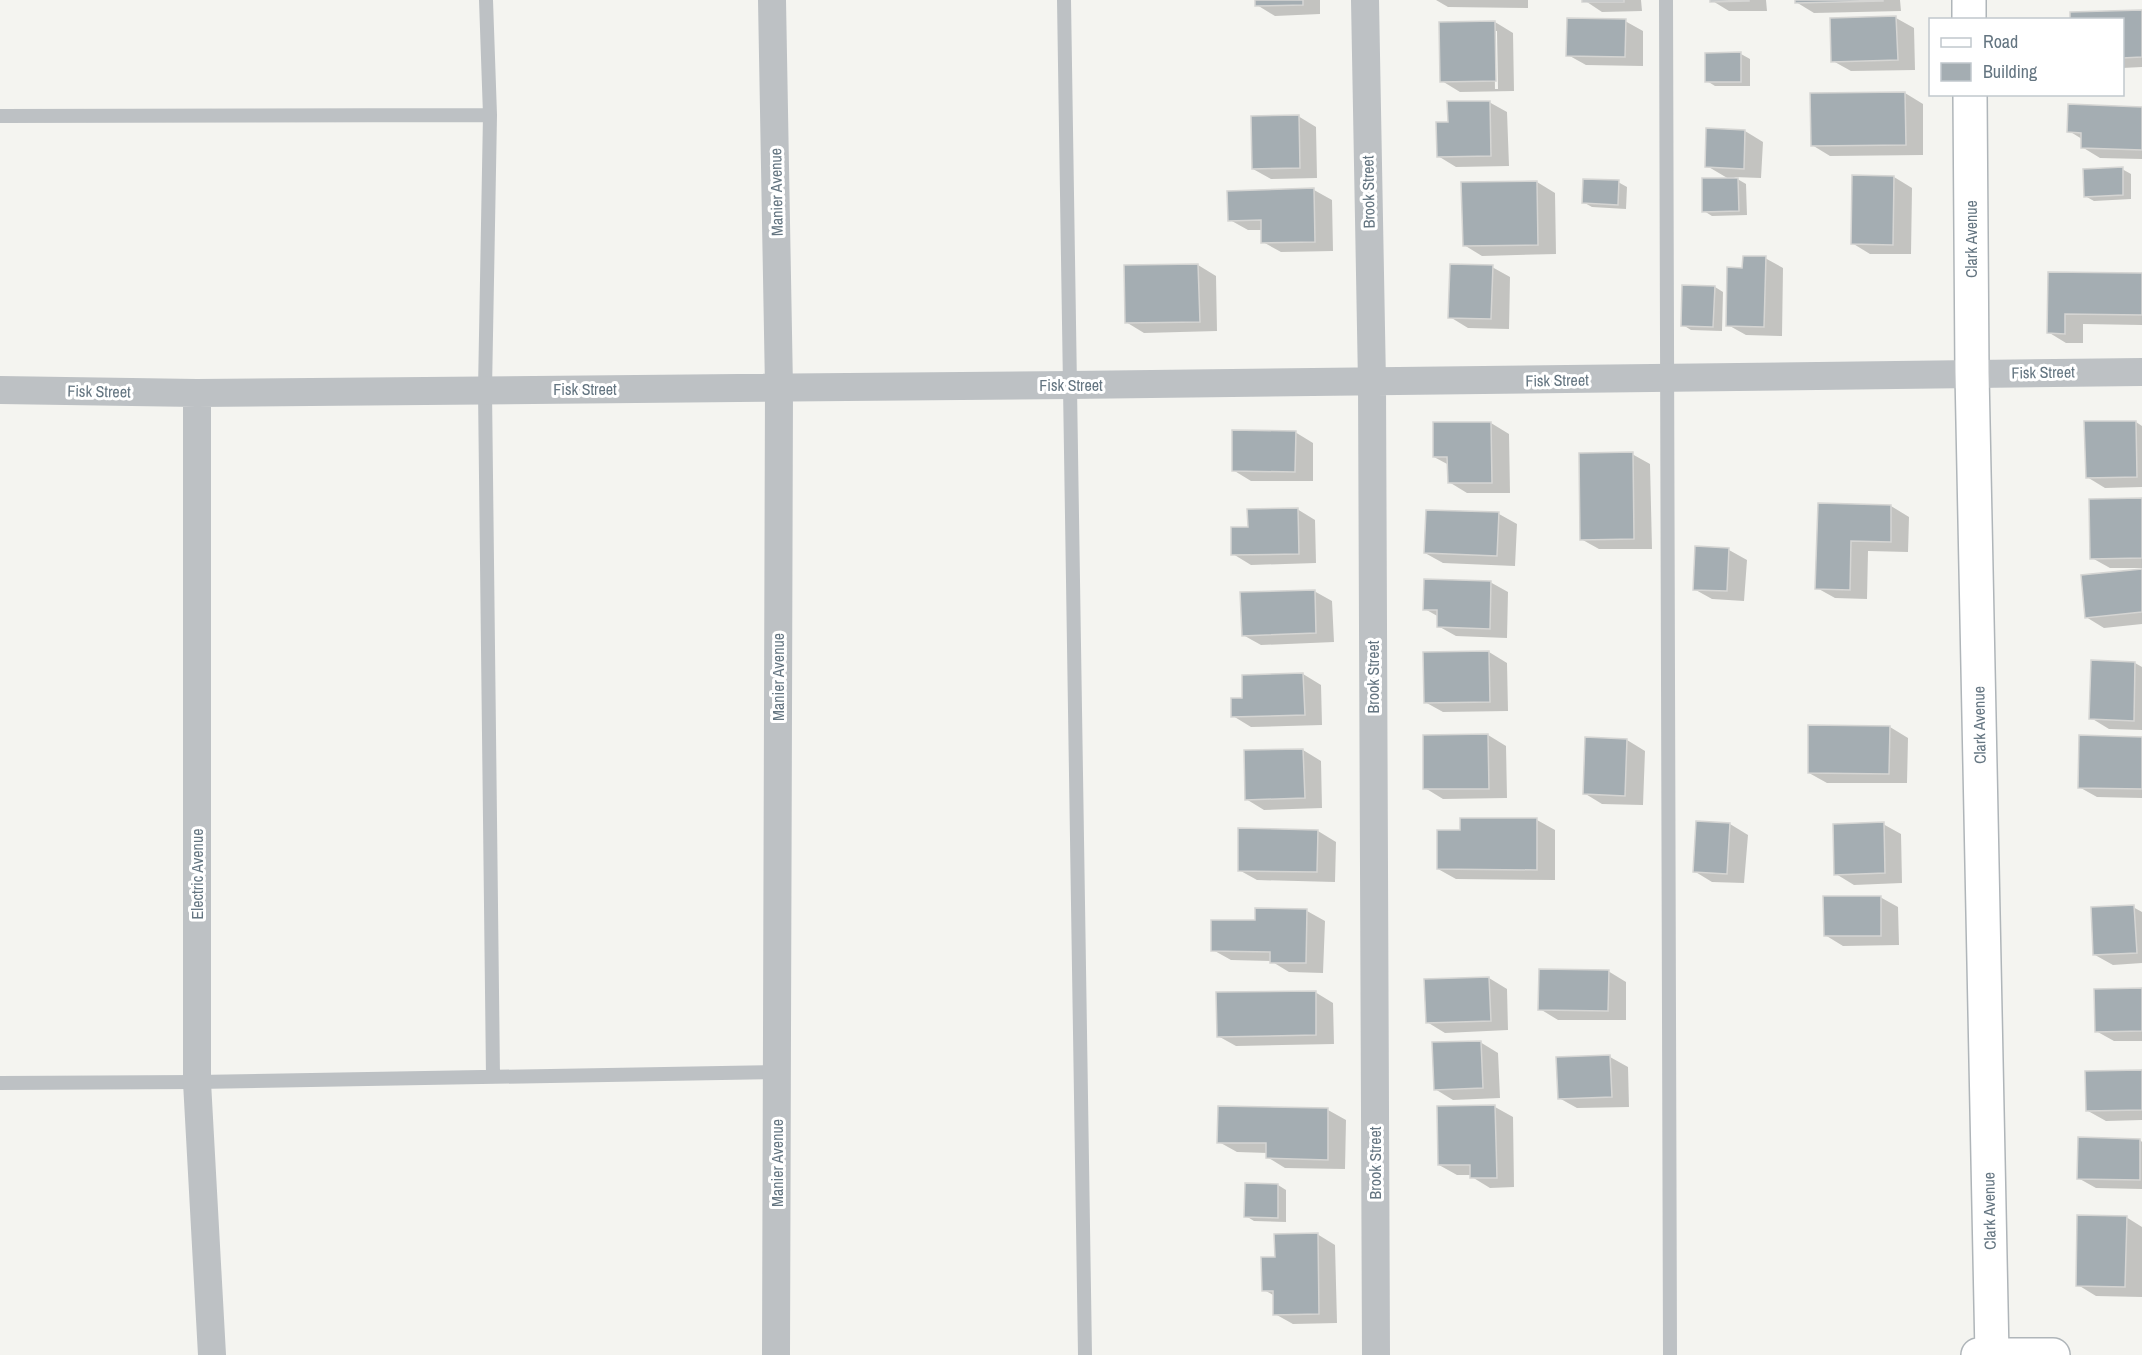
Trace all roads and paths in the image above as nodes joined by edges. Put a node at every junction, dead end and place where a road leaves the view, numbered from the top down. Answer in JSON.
{"nodes":[{"id":1,"x":486,"y":0,"type":"edge"},
{"id":2,"x":772,"y":0,"type":"edge"},
{"id":3,"x":1064,"y":0,"type":"edge"},
{"id":4,"x":1365,"y":0,"type":"edge"},
{"id":5,"x":1666,"y":0,"type":"edge"},
{"id":6,"x":1969,"y":0,"type":"edge"},
{"id":7,"x":1969,"y":18,"type":"edge"},
{"id":8,"x":1970,"y":96,"type":"edge"},
{"id":9,"x":490,"y":115,"type":"junction"},
{"id":10,"x":0,"y":116,"type":"edge"},
{"id":11,"x":2142,"y":372,"type":"edge"},
{"id":12,"x":1972,"y":373,"type":"junction"},
{"id":13,"x":1666,"y":378,"type":"junction"},
{"id":14,"x":1372,"y":383,"type":"junction"},
{"id":15,"x":1071,"y":385,"type":"junction"},
{"id":16,"x":779,"y":388,"type":"junction"},
{"id":17,"x":0,"y":390,"type":"edge"},
{"id":18,"x":486,"y":390,"type":"junction"},
{"id":19,"x":197,"y":393,"type":"junction"},
{"id":20,"x":777,"y":1072,"type":"junction"},
{"id":21,"x":493,"y":1077,"type":"junction"},
{"id":22,"x":197,"y":1082,"type":"junction"},
{"id":23,"x":0,"y":1083,"type":"edge"},
{"id":24,"x":212,"y":1355,"type":"edge"},
{"id":25,"x":776,"y":1355,"type":"edge"},
{"id":26,"x":1085,"y":1355,"type":"edge"},
{"id":27,"x":1376,"y":1355,"type":"edge"},
{"id":28,"x":1670,"y":1355,"type":"edge"},
{"id":29,"x":1978,"y":1355,"type":"edge"},
{"id":30,"x":1992,"y":1355,"type":"edge"},
{"id":31,"x":2053,"y":1355,"type":"edge"}],
"edges":[{"from":1,"to":9,"type":"lane"},
{"from":2,"to":16,"type":"street","name":"Manier Avenue"},
{"from":3,"to":15,"type":"lane"},
{"from":4,"to":14,"type":"street","name":"Brook Street"},
{"from":5,"to":13,"type":"lane"},
{"from":6,"to":7,"type":"street"},
{"from":8,"to":12,"type":"street","name":"Clark Avenue"},
{"from":9,"to":10,"type":"lane"},
{"from":9,"to":18,"type":"lane"},
{"from":11,"to":12,"type":"street","name":"Fisk Street"},
{"from":12,"to":13,"type":"street","name":"Fisk Street"},
{"from":12,"to":30,"type":"street","name":"Clark Avenue"},
{"from":13,"to":14,"type":"street","name":"Fisk Street"},
{"from":13,"to":28,"type":"lane"},
{"from":14,"to":15,"type":"street","name":"Fisk Street"},
{"from":14,"to":27,"type":"street","name":"Brook Street"},
{"from":15,"to":16,"type":"street","name":"Fisk Street"},
{"from":15,"to":26,"type":"lane"},
{"from":16,"to":18,"type":"street","name":"Fisk Street"},
{"from":16,"to":20,"type":"street","name":"Manier Avenue"},
{"from":17,"to":19,"type":"street","name":"Fisk Street"},
{"from":18,"to":19,"type":"street","name":"Fisk Street"},
{"from":18,"to":21,"type":"lane"},
{"from":19,"to":22,"type":"street","name":"Electric Avenue"},
{"from":20,"to":21,"type":"lane"},
{"from":20,"to":25,"type":"street","name":"Manier Avenue"},
{"from":21,"to":22,"type":"lane"},
{"from":22,"to":23,"type":"lane"},
{"from":22,"to":24,"type":"street","name":"Electric Avenue"},
{"from":29,"to":30,"type":"street"},
{"from":30,"to":31,"type":"street"}]}
